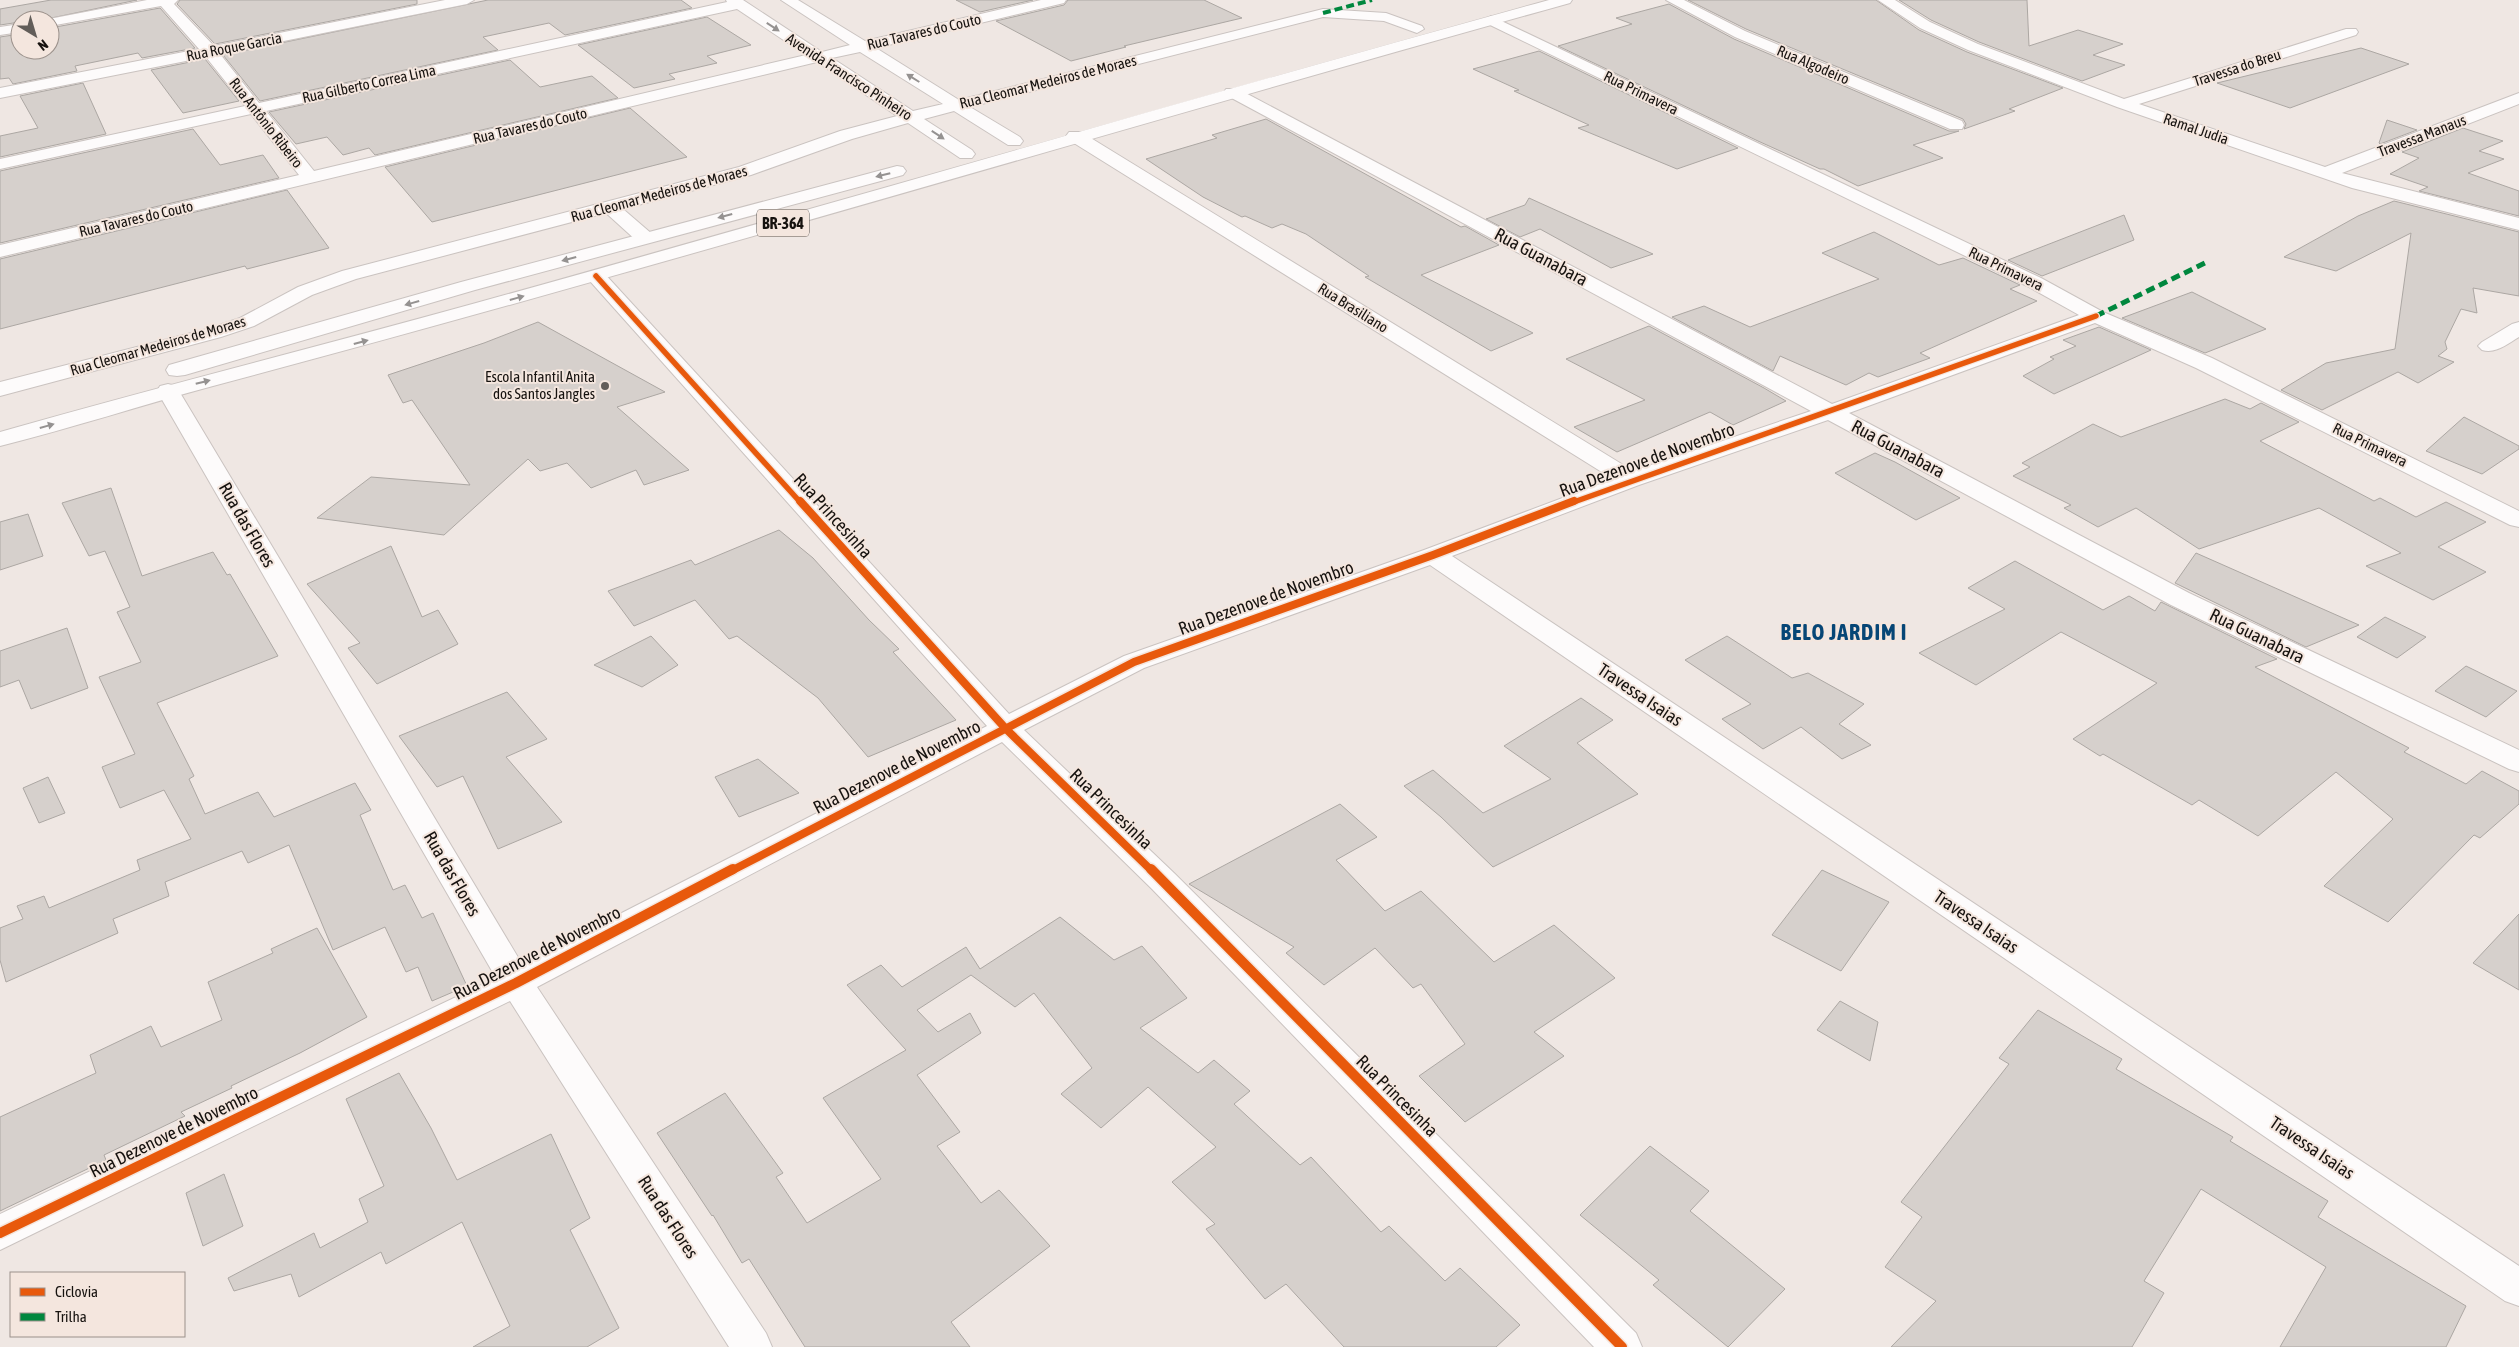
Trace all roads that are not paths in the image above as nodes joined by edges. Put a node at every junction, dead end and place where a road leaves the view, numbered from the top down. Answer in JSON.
{"nodes":[{"id":1,"x":166,"y":0,"type":"edge"},
{"id":2,"x":467,"y":0,"type":"edge"},
{"id":3,"x":788,"y":0,"type":"edge"},
{"id":4,"x":1060,"y":0,"type":"edge"},
{"id":5,"x":1520,"y":0,"type":"edge"},
{"id":6,"x":1565,"y":0,"type":"edge"},
{"id":7,"x":1673,"y":0,"type":"edge"},
{"id":8,"x":1885,"y":0,"type":"edge"},
{"id":9,"x":736,"y":2,"type":"edge"},
{"id":10,"x":60,"y":20,"type":"edge"},
{"id":11,"x":1491,"y":20,"type":"junction"},
{"id":12,"x":1417,"y":29,"type":"junction"},
{"id":13,"x":2351,"y":32,"type":"dead end"},
{"id":14,"x":863,"y":47,"type":"junction"},
{"id":15,"x":210,"y":51,"type":"junction"},
{"id":16,"x":819,"y":57,"type":"junction"},
{"id":17,"x":1232,"y":92,"type":"junction"},
{"id":18,"x":0,"y":93,"type":"edge"},
{"id":19,"x":2519,"y":98,"type":"edge"},
{"id":20,"x":2123,"y":104,"type":"junction"},
{"id":21,"x":956,"y":105,"type":"junction"},
{"id":22,"x":254,"y":109,"type":"junction"},
{"id":23,"x":910,"y":117,"type":"junction"},
{"id":24,"x":1956,"y":125,"type":"dead end"},
{"id":25,"x":1075,"y":136,"type":"junction"},
{"id":26,"x":1014,"y":141,"type":"junction"},
{"id":27,"x":966,"y":154,"type":"junction"},
{"id":28,"x":0,"y":164,"type":"edge"},
{"id":29,"x":2325,"y":173,"type":"junction"},
{"id":30,"x":310,"y":179,"type":"junction"},
{"id":31,"x":806,"y":194,"type":"junction"},
{"id":32,"x":610,"y":207,"type":"junction"},
{"id":33,"x":822,"y":212,"type":"junction"},
{"id":34,"x":2519,"y":224,"type":"edge"},
{"id":35,"x":645,"y":238,"type":"junction"},
{"id":36,"x":0,"y":251,"type":"edge"},
{"id":37,"x":596,"y":276,"type":"junction"},
{"id":38,"x":468,"y":286,"type":"junction"},
{"id":39,"x":482,"y":308,"type":"junction"},
{"id":40,"x":2096,"y":316,"type":"junction"},
{"id":41,"x":2519,"y":328,"type":"edge"},
{"id":42,"x":2489,"y":346,"type":"dead end"},
{"id":43,"x":166,"y":382,"type":"junction"},
{"id":44,"x":0,"y":389,"type":"edge"},
{"id":45,"x":1830,"y":412,"type":"junction"},
{"id":46,"x":0,"y":439,"type":"edge"},
{"id":47,"x":1630,"y":480,"type":"junction"},
{"id":48,"x":2519,"y":520,"type":"edge"},
{"id":49,"x":1433,"y":555,"type":"junction"},
{"id":50,"x":1006,"y":729,"type":"junction"},
{"id":51,"x":2519,"y":762,"type":"edge"},
{"id":52,"x":516,"y":983,"type":"junction"},
{"id":53,"x":0,"y":1233,"type":"edge"},
{"id":54,"x":2519,"y":1288,"type":"edge"},
{"id":55,"x":752,"y":1347,"type":"edge"},
{"id":56,"x":1622,"y":1347,"type":"edge"}],
"edges":[{"from":1,"to":10,"type":"main road"},
{"from":1,"to":15,"type":"main road","name":"Rua Antônio Ribeiro"},
{"from":2,"to":15,"type":"main road","name":"Rua Roque Garcia"},
{"from":3,"to":14,"type":"main road","name":"Avenida Francisco Pinheiro"},
{"from":4,"to":14,"type":"main road","name":"Rua Tavares do Couto"},
{"from":5,"to":12,"type":"main road","number":"BR-364"},
{"from":6,"to":11,"type":"main road","number":"BR-364"},
{"from":7,"to":24,"type":"main road","name":"Rua Algodeiro"},
{"from":8,"to":20,"type":"main road","name":"Ramal Judia"},
{"from":9,"to":16,"type":"main road","name":"Avenida Francisco Pinheiro","one_way":true},
{"from":9,"to":22,"type":"main road","name":"Rua Gilberto Correa Lima"},
{"from":11,"to":17,"type":"main road","number":"BR-364"},
{"from":11,"to":40,"type":"main road","name":"Rua Primavera"},
{"from":12,"to":21,"type":"main road","name":"Rua Cleomar Medeiros de Moraes"},
{"from":12,"to":26,"type":"main road","number":"BR-364"},
{"from":13,"to":20,"type":"main road","name":"Travessa do Breu"},
{"from":14,"to":16,"type":"main road","name":"Rua Tavares do Couto"},
{"from":21,"to":14,"type":"main road","name":"Avenida Francisco Pinheiro","one_way":true},
{"from":15,"to":18,"type":"main road","name":"Rua Roque Garcia"},
{"from":15,"to":22,"type":"main road","name":"Rua Antônio Ribeiro"},
{"from":16,"to":23,"type":"main road","name":"Avenida Francisco Pinheiro"},
{"from":16,"to":30,"type":"main road","name":"Rua Tavares do Couto"},
{"from":17,"to":25,"type":"main road","number":"BR-364"},
{"from":17,"to":45,"type":"main road","name":"Rua Guanabara"},
{"from":19,"to":29,"type":"main road","name":"Travessa Manaus"},
{"from":20,"to":29,"type":"main road","name":"Ramal Judia"},
{"from":21,"to":23,"type":"main road","name":"Rua Cleomar Medeiros de Moraes"},
{"from":21,"to":26,"type":"main road","name":"Avenida Francisco Pinheiro"},
{"from":22,"to":28,"type":"main road","name":"Rua Gilberto Correa Lima"},
{"from":22,"to":30,"type":"main road","name":"Rua Antônio Ribeiro"},
{"from":23,"to":27,"type":"main road","name":"Avenida Francisco Pinheiro","one_way":true},
{"from":23,"to":32,"type":"main road","name":"Rua Cleomar Medeiros de Moraes"},
{"from":25,"to":33,"type":"main road","number":"BR-364"},
{"from":25,"to":47,"type":"main road","name":"Rua Brasiliano"},
{"from":26,"to":27,"type":"main road","number":"BR-364"},
{"from":27,"to":31,"type":"main road","number":"BR-364","one_way":true},
{"from":29,"to":34,"type":"main road","name":"Ramal Judia"},
{"from":30,"to":36,"type":"main road","name":"Rua Tavares do Couto"},
{"from":31,"to":33,"type":"main road"},
{"from":31,"to":35,"type":"main road","number":"BR-364","one_way":true},
{"from":32,"to":35,"type":"main road"},
{"from":32,"to":44,"type":"main road","name":"Rua Cleomar Medeiros de Moraes"},
{"from":33,"to":37,"type":"main road","number":"BR-364"},
{"from":35,"to":38,"type":"main road","number":"BR-364","one_way":true},
{"from":39,"to":37,"type":"main road","number":"BR-364","one_way":true},
{"from":37,"to":50,"type":"main road","name":"Rua Princesinha"},
{"from":38,"to":39,"type":"main road"},
{"from":38,"to":43,"type":"main road","number":"BR-364","one_way":true},
{"from":43,"to":39,"type":"main road","number":"BR-364","one_way":true},
{"from":40,"to":45,"type":"main road","name":"Rua Dezenove de Novembro"},
{"from":40,"to":48,"type":"main road","name":"Rua Primavera"},
{"from":41,"to":42,"type":"main road"},
{"from":46,"to":43,"type":"main road","number":"BR-364","one_way":true},
{"from":43,"to":52,"type":"main road","name":"Rua das Flores"},
{"from":45,"to":47,"type":"main road","name":"Rua Dezenove de Novembro"},
{"from":45,"to":51,"type":"main road","name":"Rua Guanabara"},
{"from":47,"to":49,"type":"main road","name":"Rua Dezenove de Novembro"},
{"from":49,"to":50,"type":"main road","name":"Rua Dezenove de Novembro"},
{"from":49,"to":54,"type":"main road","name":"Travessa Isaias"},
{"from":50,"to":52,"type":"main road","name":"Rua Dezenove de Novembro"},
{"from":50,"to":56,"type":"main road","name":"Rua Princesinha"},
{"from":52,"to":53,"type":"main road","name":"Rua Dezenove de Novembro"},
{"from":52,"to":55,"type":"main road","name":"Rua das Flores"}]}
